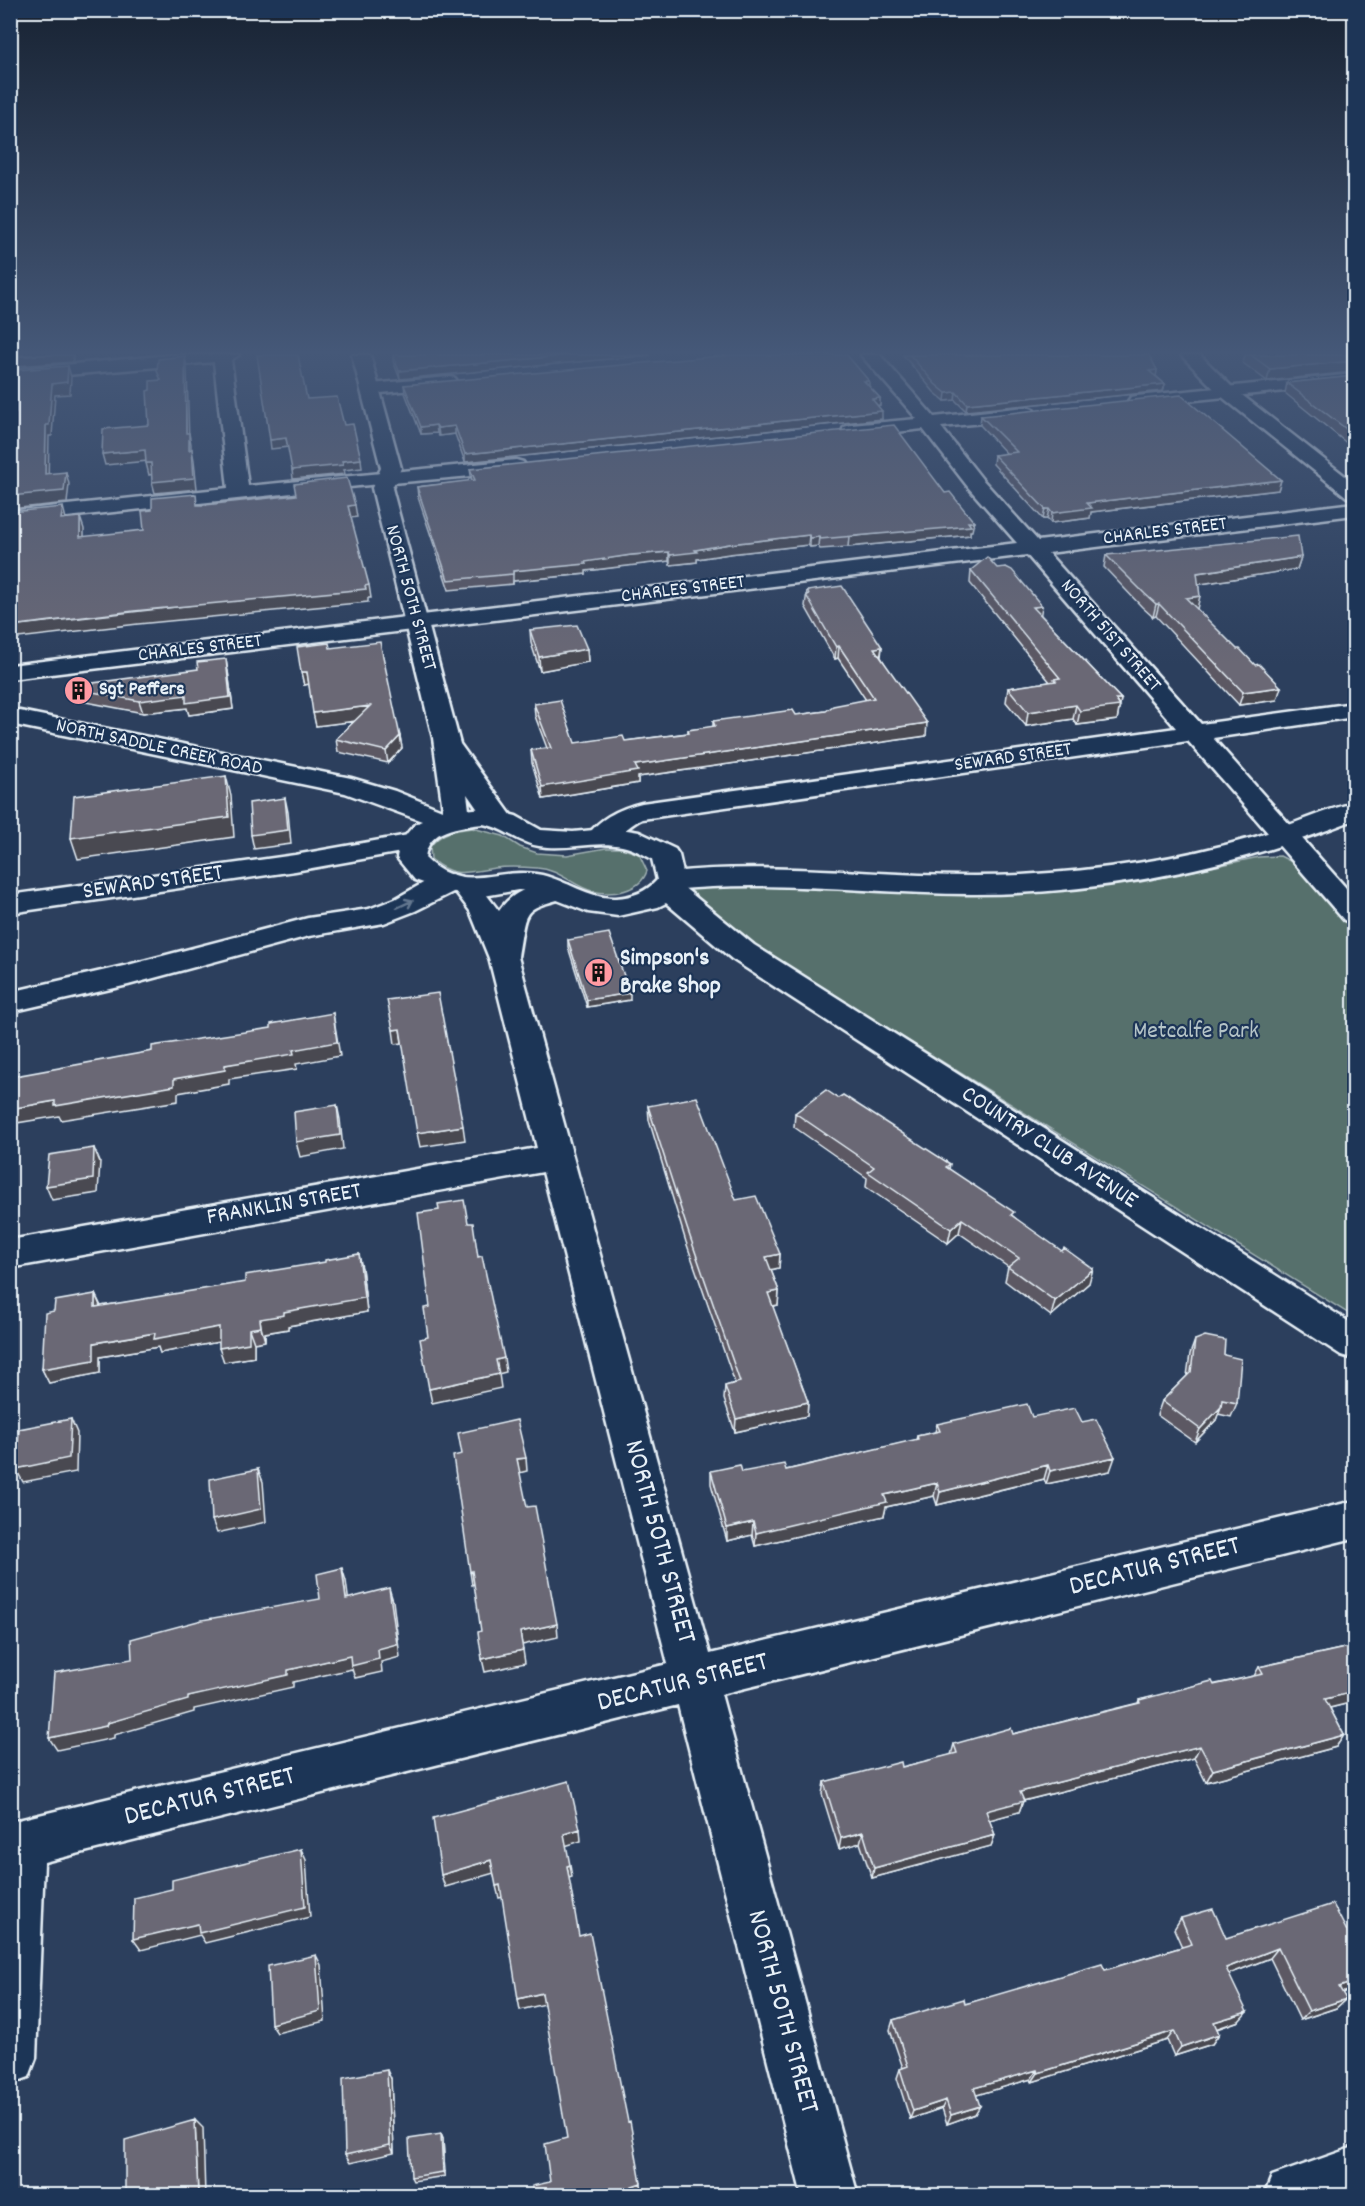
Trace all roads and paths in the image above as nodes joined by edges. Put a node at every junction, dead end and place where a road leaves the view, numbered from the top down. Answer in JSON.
{"nodes":[{"id":1,"x":235,"y":458,"type":"edge"},
{"id":2,"x":388,"y":458,"type":"edge"},
{"id":3,"x":955,"y":458,"type":"edge"},
{"id":4,"x":1310,"y":458,"type":"edge"},
{"id":5,"x":532,"y":464,"type":"edge"},
{"id":6,"x":386,"y":478,"type":"junction"},
{"id":7,"x":239,"y":493,"type":"junction"},
{"id":8,"x":1354,"y":493,"type":"edge"},
{"id":9,"x":1354,"y":509,"type":"edge"},
{"id":10,"x":10,"y":517,"type":"edge"},
{"id":11,"x":1032,"y":548,"type":"junction"},
{"id":12,"x":416,"y":623,"type":"junction"},
{"id":13,"x":10,"y":672,"type":"edge"},
{"id":14,"x":1354,"y":710,"type":"edge"},
{"id":15,"x":10,"y":716,"type":"edge"},
{"id":16,"x":1194,"y":732,"type":"junction"},
{"id":17,"x":446,"y":738,"type":"junction"},
{"id":18,"x":308,"y":779,"type":"junction"},
{"id":19,"x":672,"y":808,"type":"junction"},
{"id":20,"x":1354,"y":811,"type":"edge"},
{"id":21,"x":500,"y":819,"type":"junction"},
{"id":22,"x":449,"y":820,"type":"junction"},
{"id":23,"x":602,"y":835,"type":"junction"},
{"id":24,"x":1286,"y":836,"type":"junction"},
{"id":25,"x":417,"y":854,"type":"junction"},
{"id":26,"x":664,"y":867,"type":"junction"},
{"id":27,"x":458,"y":885,"type":"junction"},
{"id":28,"x":559,"y":891,"type":"junction"},
{"id":29,"x":10,"y":904,"type":"edge"},
{"id":30,"x":618,"y":907,"type":"junction"},
{"id":31,"x":1354,"y":914,"type":"edge"},
{"id":32,"x":308,"y":927,"type":"junction"},
{"id":33,"x":743,"y":952,"type":"junction"},
{"id":34,"x":504,"y":958,"type":"junction"},
{"id":35,"x":10,"y":1002,"type":"edge"},
{"id":36,"x":557,"y":1157,"type":"junction"},
{"id":37,"x":10,"y":1254,"type":"edge"},
{"id":38,"x":1354,"y":1344,"type":"edge"},
{"id":39,"x":1354,"y":1519,"type":"edge"},
{"id":40,"x":695,"y":1681,"type":"junction"},
{"id":41,"x":16,"y":1845,"type":"edge"},
{"id":42,"x":10,"y":2058,"type":"edge"},
{"id":43,"x":1354,"y":2175,"type":"edge"},
{"id":44,"x":830,"y":2196,"type":"edge"},
{"id":45,"x":1292,"y":2196,"type":"edge"}],
"edges":[{"from":1,"to":7,"type":"street"},
{"from":2,"to":6,"type":"street","name":"NORTH 50TH STREET"},
{"from":3,"to":11,"type":"street","name":"NORTH 51ST STREET"},
{"from":4,"to":8,"type":"street"},
{"from":5,"to":6,"type":"street"},
{"from":6,"to":7,"type":"street"},
{"from":6,"to":12,"type":"street","name":"NORTH 50TH STREET"},
{"from":7,"to":10,"type":"street"},
{"from":9,"to":11,"type":"street","name":"CHARLES STREET"},
{"from":11,"to":12,"type":"street","name":"CHARLES STREET"},
{"from":11,"to":16,"type":"street","name":"NORTH 51ST STREET"},
{"from":12,"to":13,"type":"street","name":"CHARLES STREET"},
{"from":12,"to":17,"type":"street","name":"NORTH 50TH STREET"},
{"from":14,"to":16,"type":"street","name":"SEWARD STREET"},
{"from":15,"to":18,"type":"street","name":"NORTH SADDLE CREEK ROAD"},
{"from":16,"to":19,"type":"street","name":"SEWARD STREET"},
{"from":16,"to":24,"type":"street","name":"NORTH 51ST STREET"},
{"from":17,"to":21,"type":"street","name":"NORTH 50TH STREET"},
{"from":17,"to":22,"type":"street","name":"NORTH 50TH STREET"},
{"from":18,"to":22,"type":"street","name":"NORTH SADDLE CREEK ROAD"},
{"from":18,"to":25,"type":"street","name":"NORTH SADDLE CREEK ROAD"},
{"from":19,"to":23,"type":"street","name":"SEWARD STREET"},
{"from":19,"to":26,"type":"street","name":"SEWARD STREET"},
{"from":20,"to":24,"type":"street"},
{"from":21,"to":22,"type":"street"},
{"from":21,"to":23,"type":"street"},
{"from":22,"to":25,"type":"street"},
{"from":23,"to":26,"type":"street"},
{"from":24,"to":26,"type":"street"},
{"from":24,"to":31,"type":"street","name":"NORTH 51ST STREET"},
{"from":25,"to":27,"type":"street"},
{"from":25,"to":29,"type":"street","name":"SEWARD STREET"},
{"from":25,"to":32,"type":"street"},
{"from":26,"to":30,"type":"street"},
{"from":26,"to":33,"type":"street","name":"COUNTRY CLUB AVENUE"},
{"from":27,"to":28,"type":"street","name":"COUNTRY CLUB AVENUE"},
{"from":32,"to":27,"type":"street","one_way":true},
{"from":27,"to":34,"type":"street","name":"NORTH 50TH STREET"},
{"from":28,"to":30,"type":"street","name":"COUNTRY CLUB AVENUE"},
{"from":28,"to":34,"type":"street","name":"NORTH 50TH STREET"},
{"from":30,"to":33,"type":"street","name":"COUNTRY CLUB AVENUE"},
{"from":32,"to":35,"type":"street"},
{"from":33,"to":38,"type":"street","name":"COUNTRY CLUB AVENUE"},
{"from":34,"to":36,"type":"street","name":"NORTH 50TH STREET"},
{"from":36,"to":37,"type":"street","name":"FRANKLIN STREET"},
{"from":36,"to":40,"type":"street","name":"NORTH 50TH STREET"},
{"from":39,"to":40,"type":"street","name":"DECATUR STREET"},
{"from":40,"to":41,"type":"street","name":"DECATUR STREET"},
{"from":40,"to":44,"type":"street","name":"NORTH 50TH STREET"},
{"from":41,"to":42,"type":"street"},
{"from":43,"to":45,"type":"street"}]}
